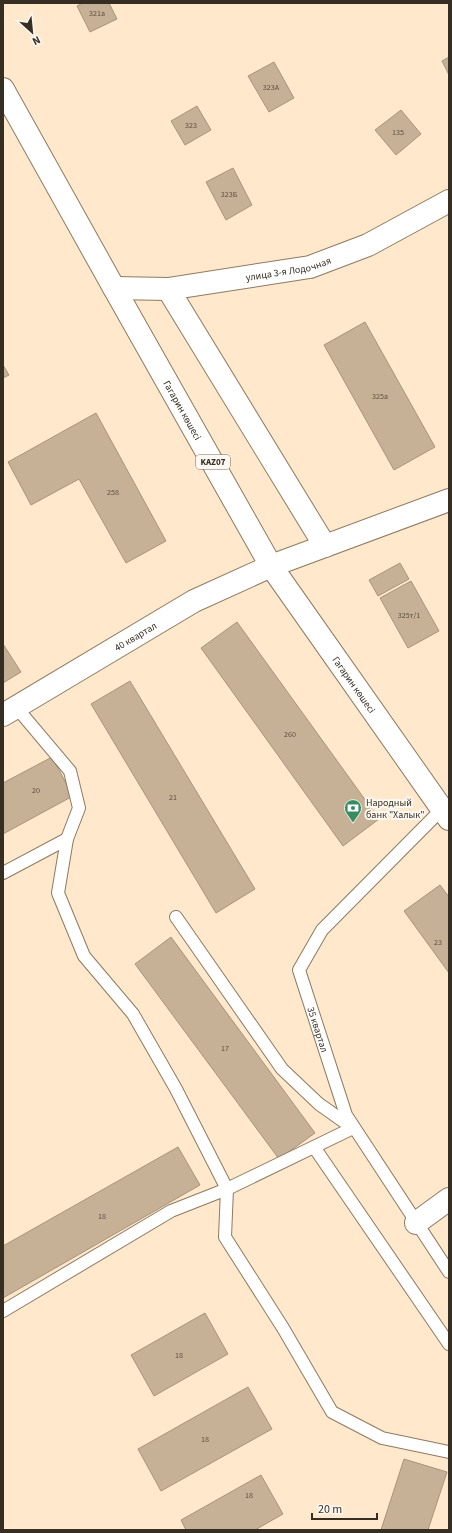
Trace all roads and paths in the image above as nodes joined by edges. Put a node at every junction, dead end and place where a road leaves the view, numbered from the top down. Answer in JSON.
{"nodes":[{"id":1,"x":3,"y":89,"type":"edge"},
{"id":2,"x":449,"y":200,"type":"edge"},
{"id":3,"x":114,"y":288,"type":"junction"},
{"id":4,"x":168,"y":289,"type":"junction"},
{"id":5,"x":449,"y":500,"type":"edge"},
{"id":6,"x":325,"y":546,"type":"junction"},
{"id":7,"x":272,"y":566,"type":"junction"},
{"id":8,"x":10,"y":711,"type":"edge"},
{"id":9,"x":445,"y":814,"type":"edge"},
{"id":10,"x":67,"y":839,"type":"junction"},
{"id":11,"x":3,"y":874,"type":"edge"},
{"id":12,"x":176,"y":917,"type":"dead end"},
{"id":13,"x":354,"y":1128,"type":"junction"},
{"id":14,"x":314,"y":1147,"type":"junction"},
{"id":15,"x":227,"y":1189,"type":"junction"},
{"id":16,"x":449,"y":1199,"type":"edge"},
{"id":17,"x":416,"y":1223,"type":"junction"},
{"id":18,"x":449,"y":1272,"type":"edge"},
{"id":19,"x":3,"y":1311,"type":"edge"},
{"id":20,"x":449,"y":1344,"type":"edge"},
{"id":21,"x":449,"y":1452,"type":"edge"}],
"edges":[{"from":1,"to":3,"type":"main road","name":"Гагарин көшесі","number":"KAZ07"},
{"from":2,"to":4,"type":"main road","name":"улица 3-я Лодочная"},
{"from":3,"to":4,"type":"main road","name":"улица 3-я Лодочная"},
{"from":3,"to":7,"type":"main road","name":"Гагарин көшесі","number":"KAZ07"},
{"from":4,"to":6,"type":"main road"},
{"from":5,"to":6,"type":"main road","name":"40 квартал"},
{"from":6,"to":7,"type":"main road","name":"40 квартал"},
{"from":7,"to":8,"type":"main road","name":"40 квартал"},
{"from":7,"to":9,"type":"main road","name":"Гагарин көшесі","number":"KAZ07"},
{"from":8,"to":10,"type":"lane"},
{"from":9,"to":13,"type":"lane","name":"35 квартал"},
{"from":10,"to":11,"type":"lane"},
{"from":10,"to":15,"type":"lane"},
{"from":12,"to":13,"type":"lane"},
{"from":13,"to":14,"type":"lane"},
{"from":13,"to":17,"type":"lane","name":"35 квартал"},
{"from":14,"to":15,"type":"lane"},
{"from":14,"to":20,"type":"lane"},
{"from":15,"to":19,"type":"lane"},
{"from":15,"to":21,"type":"lane"},
{"from":16,"to":17,"type":"main road"},
{"from":17,"to":18,"type":"lane","name":"35 квартал"}]}
